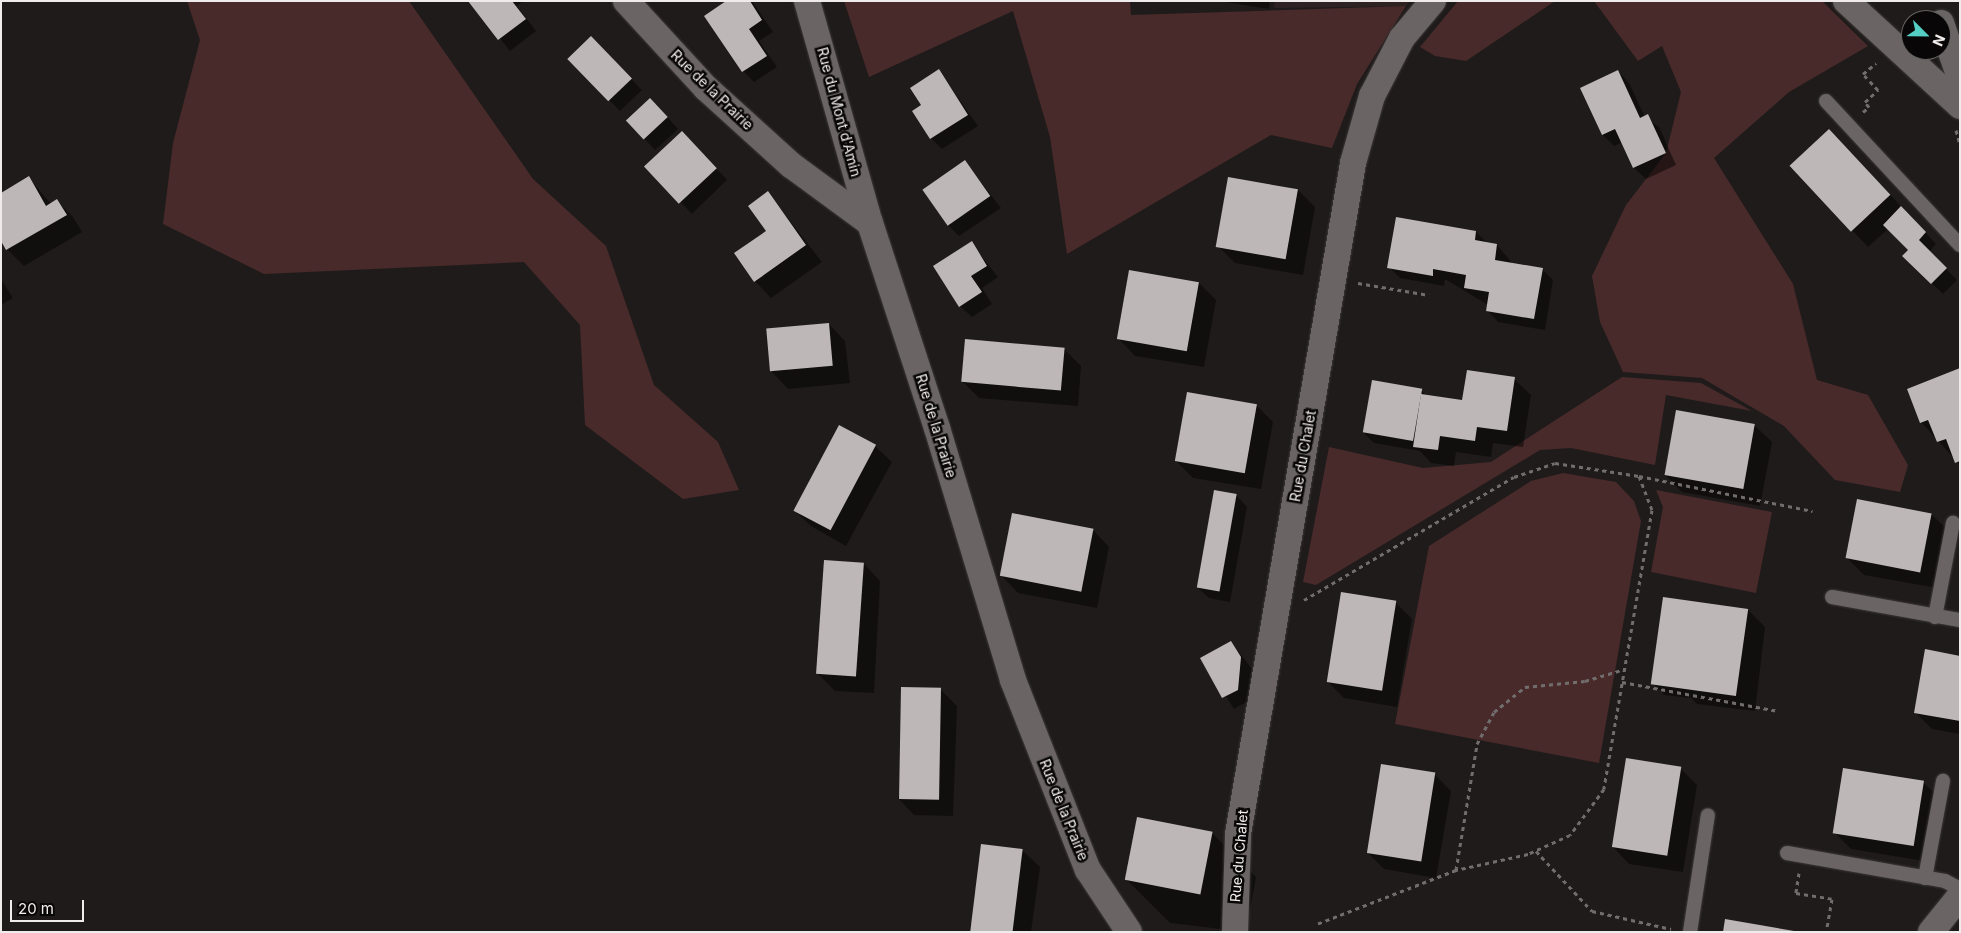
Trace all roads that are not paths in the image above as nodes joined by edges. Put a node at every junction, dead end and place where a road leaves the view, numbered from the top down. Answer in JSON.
{"nodes":[{"id":1,"x":626,"y":1,"type":"edge"},
{"id":2,"x":807,"y":1,"type":"edge"},
{"id":3,"x":1434,"y":1,"type":"edge"},
{"id":4,"x":1846,"y":1,"type":"edge"},
{"id":5,"x":1951,"y":53,"type":"edge"},
{"id":6,"x":1960,"y":78,"type":"edge"},
{"id":7,"x":1826,"y":101,"type":"dead end"},
{"id":8,"x":1960,"y":106,"type":"edge"},
{"id":9,"x":870,"y":223,"type":"junction"},
{"id":10,"x":1960,"y":245,"type":"edge"},
{"id":11,"x":1953,"y":523,"type":"dead end"},
{"id":12,"x":1832,"y":597,"type":"dead end"},
{"id":13,"x":1935,"y":617,"type":"junction"},
{"id":14,"x":1960,"y":620,"type":"edge"},
{"id":15,"x":1943,"y":781,"type":"dead end"},
{"id":16,"x":1708,"y":815,"type":"dead end"},
{"id":17,"x":1787,"y":853,"type":"dead end"},
{"id":18,"x":1925,"y":878,"type":"junction"},
{"id":19,"x":1960,"y":889,"type":"edge"},
{"id":20,"x":1960,"y":896,"type":"edge"},
{"id":21,"x":1685,"y":931,"type":"edge"},
{"id":22,"x":1129,"y":932,"type":"edge"},
{"id":23,"x":1235,"y":932,"type":"edge"},
{"id":24,"x":1931,"y":932,"type":"edge"}],
"edges":[{"from":1,"to":9,"type":"street","name":"Rue de la Prairie"},
{"from":2,"to":9,"type":"street","name":"Rue du Mont d'Amin"},
{"from":3,"to":23,"type":"street","name":"Rue du Chalet"},
{"from":4,"to":8,"type":"street"},
{"from":5,"to":6,"type":"street"},
{"from":7,"to":10,"type":"lane"},
{"from":9,"to":22,"type":"street","name":"Rue de la Prairie"},
{"from":11,"to":13,"type":"lane"},
{"from":12,"to":13,"type":"lane"},
{"from":13,"to":14,"type":"lane"},
{"from":15,"to":18,"type":"lane"},
{"from":16,"to":21,"type":"lane"},
{"from":17,"to":18,"type":"lane"},
{"from":18,"to":19,"type":"lane"},
{"from":20,"to":24,"type":"street"}]}
